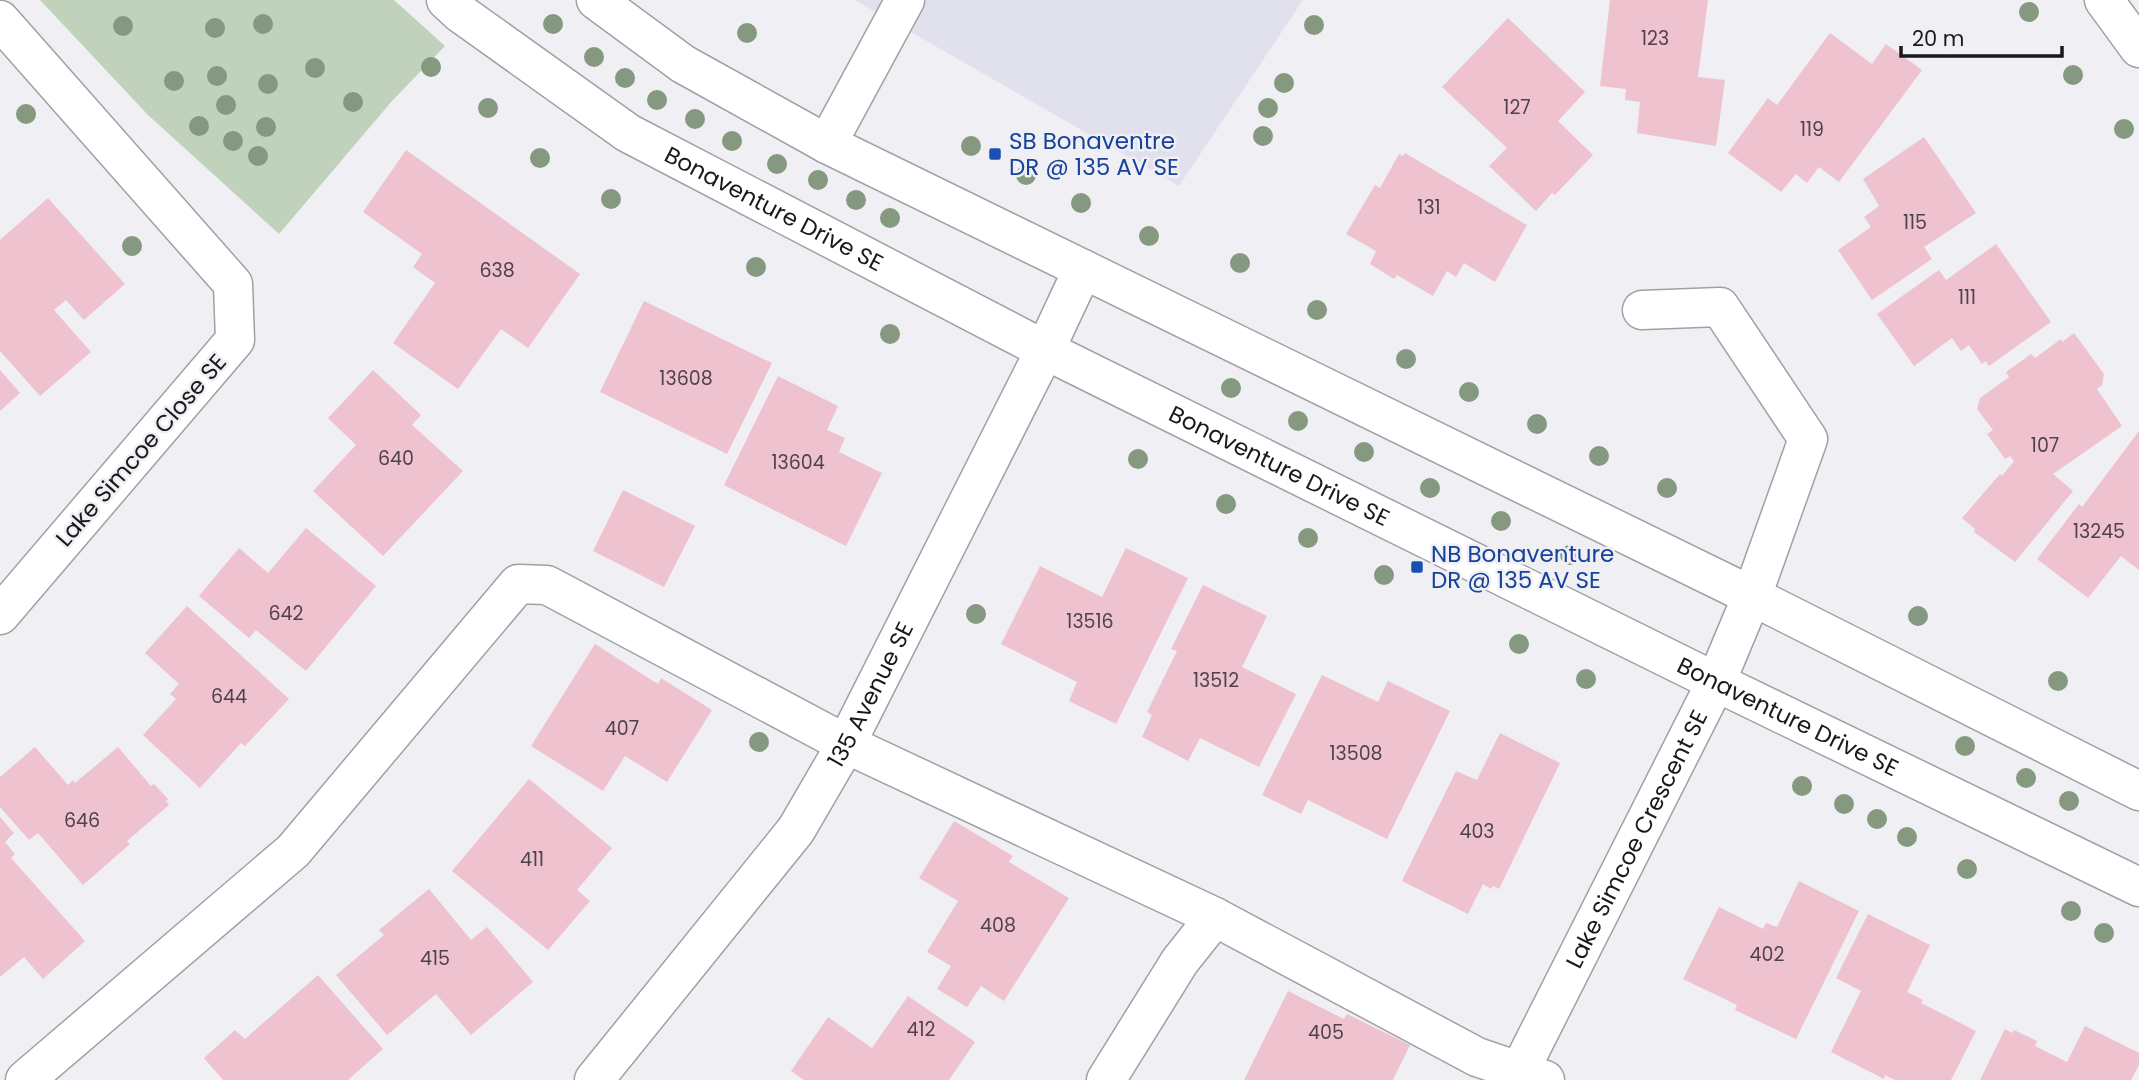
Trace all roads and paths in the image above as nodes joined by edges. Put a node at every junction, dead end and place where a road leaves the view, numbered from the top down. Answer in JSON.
{"nodes":[{"id":1,"x":446,"y":0,"type":"edge"},
{"id":2,"x":596,"y":0,"type":"edge"},
{"id":3,"x":905,"y":0,"type":"edge"},
{"id":4,"x":2104,"y":0,"type":"edge"},
{"id":5,"x":5,"y":39,"type":"edge"},
{"id":6,"x":2139,"y":48,"type":"edge"},
{"id":7,"x":827,"y":144,"type":"junction"},
{"id":8,"x":1083,"y":269,"type":"junction"},
{"id":9,"x":1642,"y":310,"type":"dead end"},
{"id":10,"x":1045,"y":350,"type":"junction"},
{"id":11,"x":1752,"y":596,"type":"junction"},
{"id":12,"x":0,"y":615,"type":"edge"},
{"id":13,"x":1716,"y":682,"type":"junction"},
{"id":14,"x":846,"y":744,"type":"junction"},
{"id":15,"x":2139,"y":791,"type":"edge"},
{"id":16,"x":2139,"y":887,"type":"edge"},
{"id":17,"x":1215,"y":917,"type":"junction"},
{"id":18,"x":1527,"y":1077,"type":"edge"},
{"id":19,"x":26,"y":1080,"type":"edge"},
{"id":20,"x":594,"y":1080,"type":"edge"},
{"id":21,"x":1106,"y":1080,"type":"edge"}],
"edges":[{"from":1,"to":10,"type":"street","name":"Bonaventure Drive SE"},
{"from":2,"to":7,"type":"street"},
{"from":3,"to":7,"type":"street"},
{"from":4,"to":6,"type":"street"},
{"from":5,"to":12,"type":"street","name":"Lake Simcoe Close SE"},
{"from":7,"to":8,"type":"street"},
{"from":8,"to":10,"type":"street","name":"135 Avenue SE"},
{"from":8,"to":11,"type":"street"},
{"from":9,"to":11,"type":"street","name":"Lake Simcoe Crescent SE"},
{"from":10,"to":13,"type":"street","name":"Bonaventure Drive SE"},
{"from":10,"to":14,"type":"street","name":"135 Avenue SE"},
{"from":11,"to":13,"type":"street","name":"Lake Simcoe Crescent SE"},
{"from":11,"to":15,"type":"street"},
{"from":13,"to":16,"type":"street","name":"Bonaventure Drive SE"},
{"from":13,"to":18,"type":"street","name":"Lake Simcoe Crescent SE"},
{"from":14,"to":17,"type":"street"},
{"from":14,"to":19,"type":"street"},
{"from":14,"to":20,"type":"street","name":"135 Avenue SE"},
{"from":17,"to":18,"type":"street"},
{"from":17,"to":21,"type":"street"}]}
